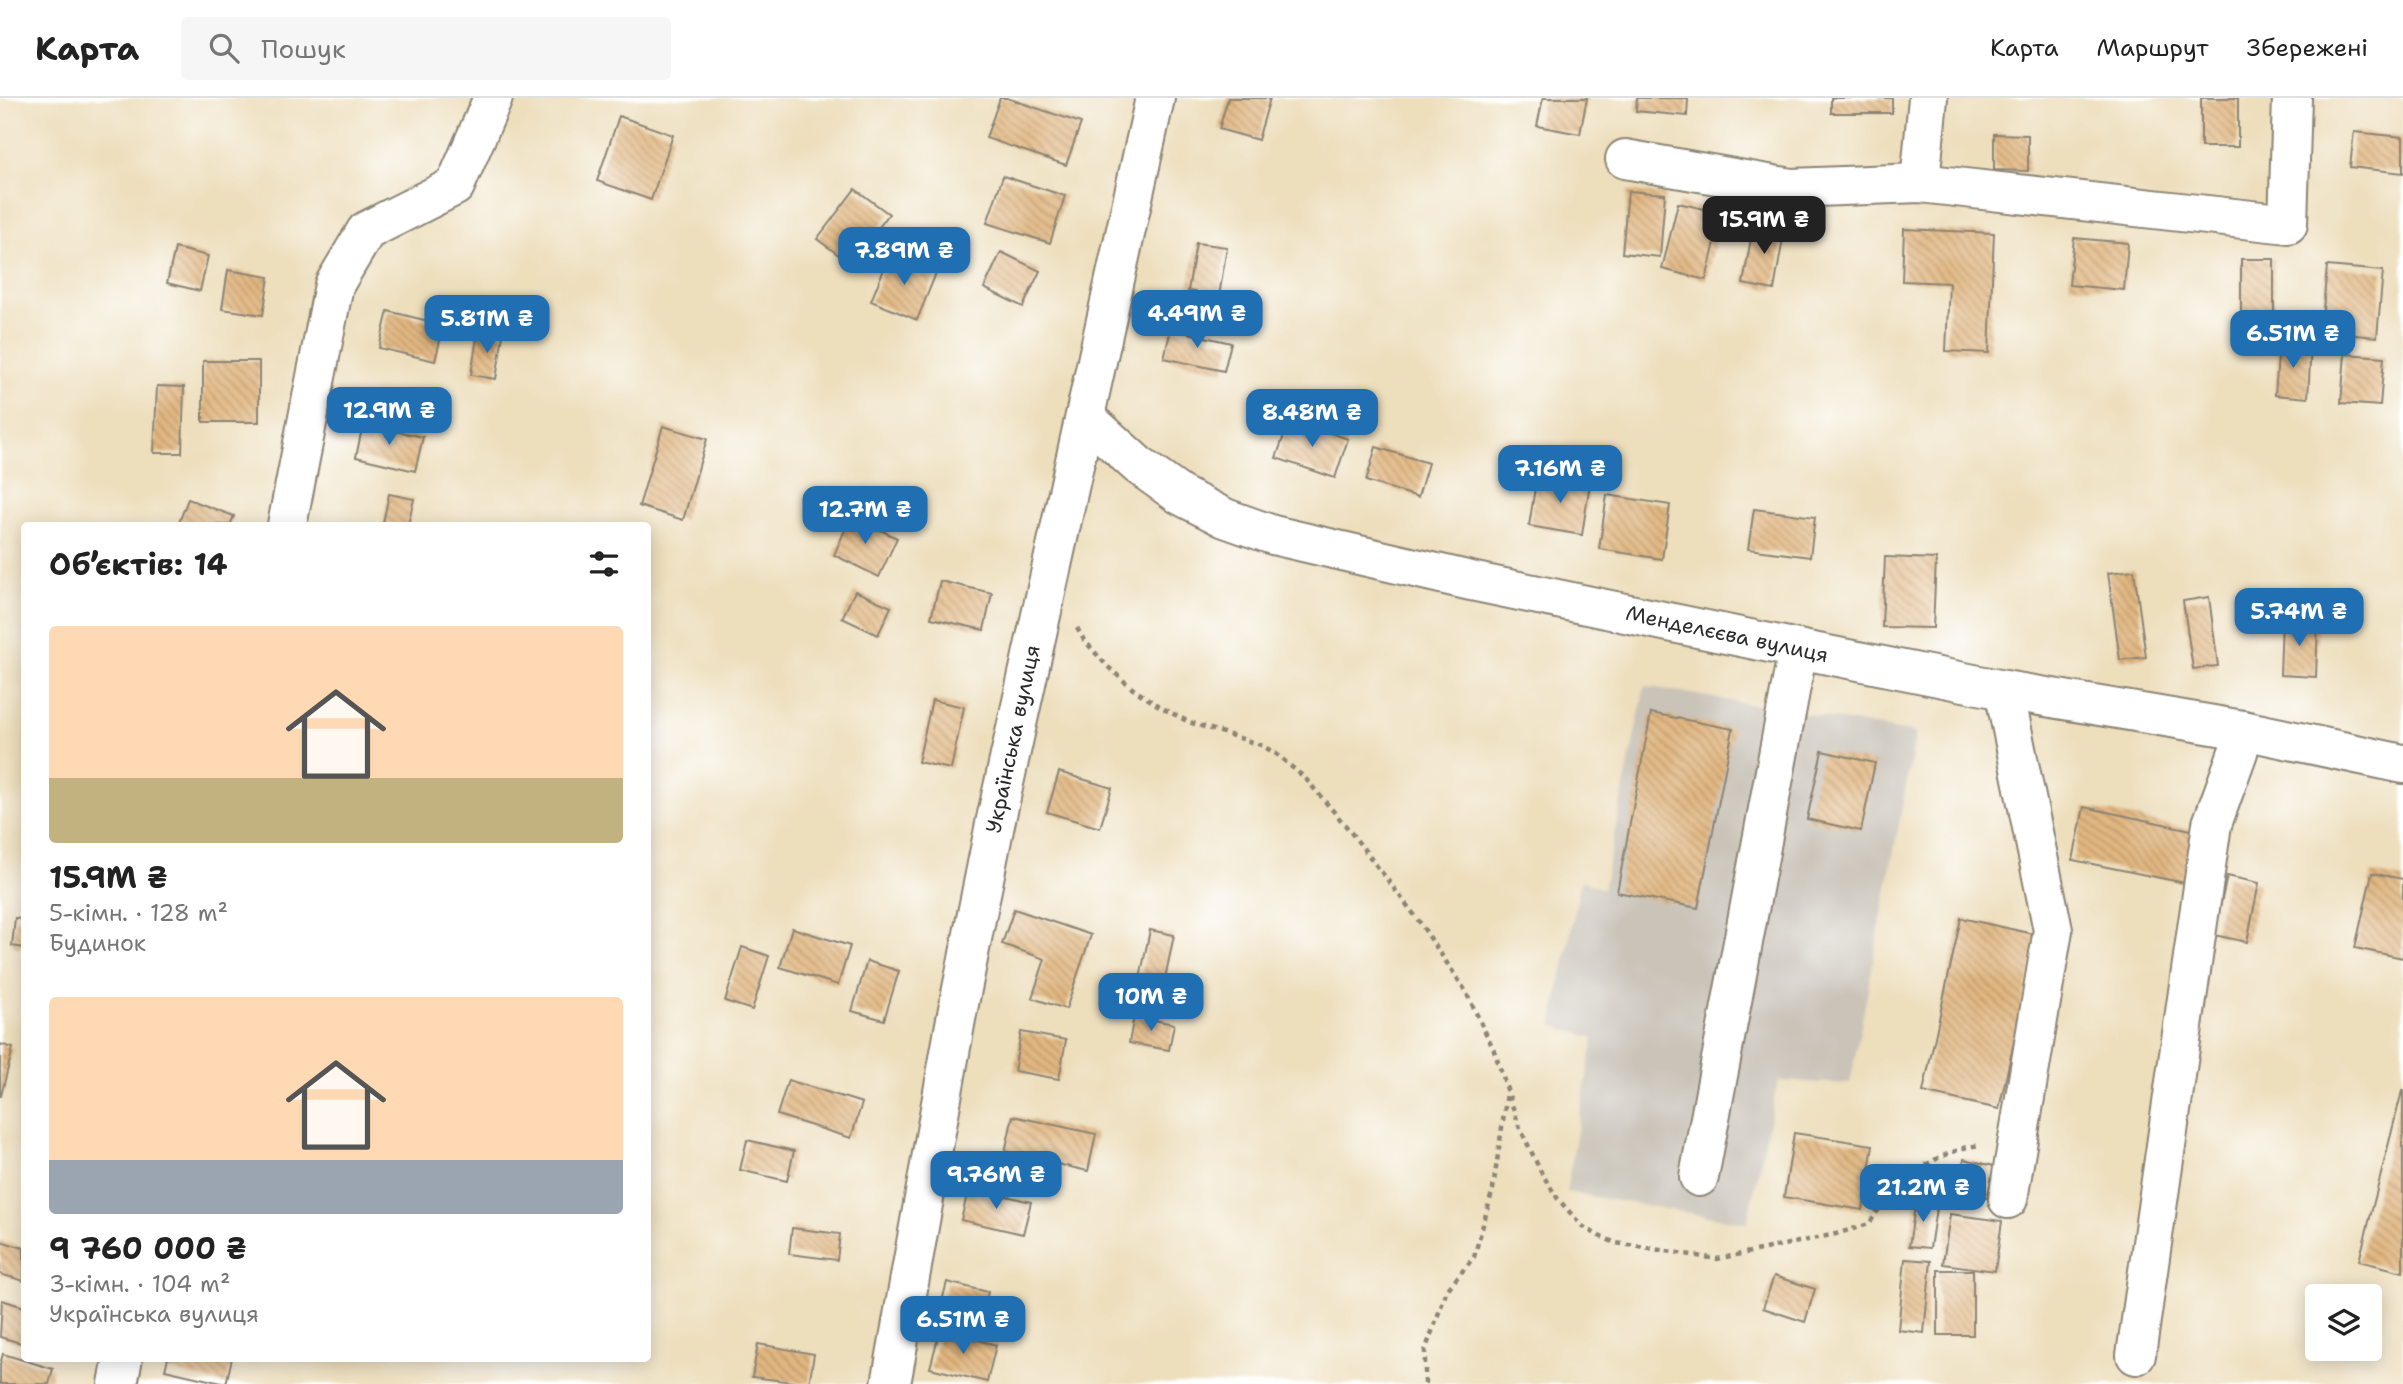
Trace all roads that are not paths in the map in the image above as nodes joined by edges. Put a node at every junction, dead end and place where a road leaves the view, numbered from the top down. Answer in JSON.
{"nodes":[{"id":1,"x":493,"y":98,"type":"edge"},
{"id":2,"x":1155,"y":98,"type":"edge"},
{"id":3,"x":1928,"y":98,"type":"edge"},
{"id":4,"x":2292,"y":98,"type":"edge"},
{"id":5,"x":1625,"y":159,"type":"dead end"},
{"id":6,"x":1920,"y":183,"type":"junction"},
{"id":7,"x":1085,"y":417,"type":"junction"},
{"id":8,"x":288,"y":522,"type":"edge"},
{"id":9,"x":1798,"y":649,"type":"junction"},
{"id":10,"x":2004,"y":690,"type":"junction"},
{"id":11,"x":2243,"y":730,"type":"junction"},
{"id":12,"x":2403,"y":764,"type":"edge"},
{"id":13,"x":1699,"y":1177,"type":"dead end"},
{"id":14,"x":2008,"y":1199,"type":"dead end"},
{"id":15,"x":2136,"y":1355,"type":"dead end"},
{"id":16,"x":122,"y":1362,"type":"edge"},
{"id":17,"x":118,"y":1384,"type":"edge"},
{"id":18,"x":891,"y":1384,"type":"edge"}],
"edges":[{"from":1,"to":8,"type":"street"},
{"from":2,"to":7,"type":"street","name":"Українська вулиця"},
{"from":3,"to":6,"type":"street"},
{"from":4,"to":6,"type":"street"},
{"from":5,"to":6,"type":"street"},
{"from":7,"to":9,"type":"street","name":"Менделєєва вулиця"},
{"from":7,"to":18,"type":"street","name":"Українська вулиця"},
{"from":9,"to":10,"type":"street","name":"Менделєєва вулиця"},
{"from":9,"to":13,"type":"street"},
{"from":10,"to":11,"type":"street","name":"Менделєєва вулиця"},
{"from":10,"to":14,"type":"street"},
{"from":11,"to":12,"type":"street","name":"Менделєєва вулиця"},
{"from":11,"to":15,"type":"street"},
{"from":16,"to":17,"type":"street"}]}
